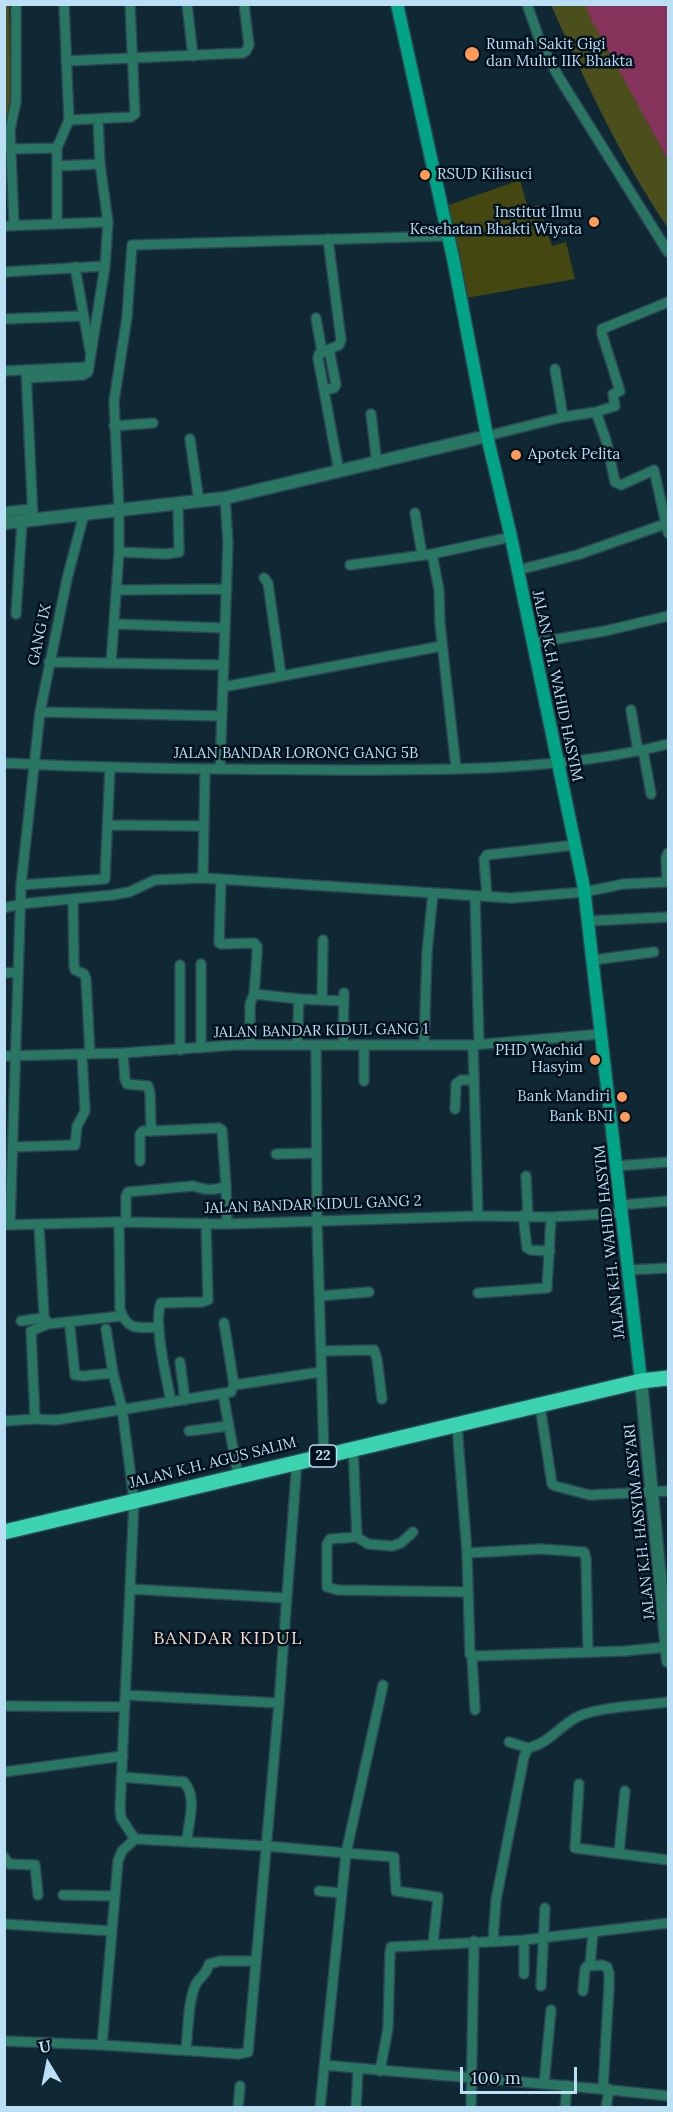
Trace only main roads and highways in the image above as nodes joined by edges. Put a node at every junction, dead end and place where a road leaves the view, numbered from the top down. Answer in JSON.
{"nodes":[{"id":1,"x":397,"y":4,"type":"edge"},
{"id":2,"x":669,"y":1378,"type":"edge"},
{"id":3,"x":641,"y":1381,"type":"junction"},
{"id":4,"x":4,"y":1532,"type":"edge"}],
"edges":[{"from":1,"to":3,"type":"main road","name":"JALAN K.H. WAHID HASYIM"},
{"from":2,"to":3,"type":"highway","number":"22"},
{"from":3,"to":4,"type":"highway","name":"JALAN K.H. AGUS SALIM","number":"22"}]}
